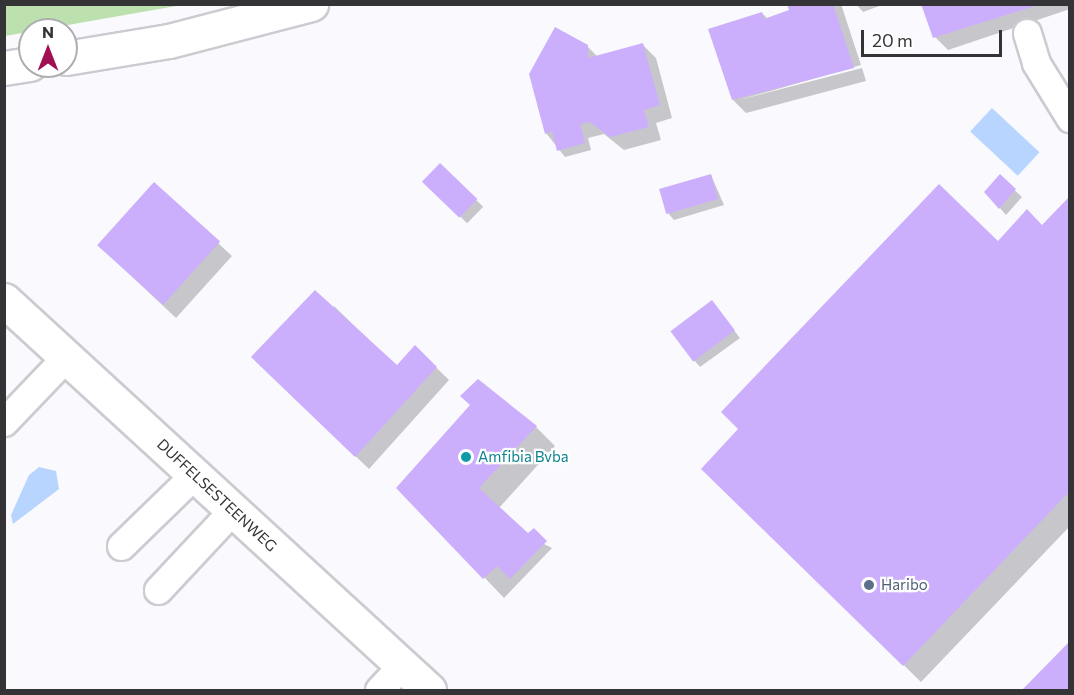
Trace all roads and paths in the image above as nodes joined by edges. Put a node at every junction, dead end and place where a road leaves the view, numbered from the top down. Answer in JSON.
{"nodes":[{"id":1,"x":311,"y":4,"type":"edge"},
{"id":2,"x":1027,"y":33,"type":"dead end"},
{"id":3,"x":78,"y":56,"type":"edge"},
{"id":4,"x":1070,"y":118,"type":"edge"},
{"id":5,"x":4,"y":300,"type":"edge"},
{"id":6,"x":67,"y":356,"type":"junction"},
{"id":7,"x":4,"y":422,"type":"edge"},
{"id":8,"x":194,"y":475,"type":"junction"},
{"id":9,"x":232,"y":511,"type":"junction"},
{"id":10,"x":121,"y":546,"type":"dead end"},
{"id":11,"x":158,"y":590,"type":"dead end"},
{"id":12,"x":402,"y":665,"type":"junction"},
{"id":13,"x":379,"y":690,"type":"edge"},
{"id":14,"x":429,"y":690,"type":"edge"}],
"edges":[{"from":1,"to":3,"type":"street"},
{"from":2,"to":4,"type":"lane"},
{"from":5,"to":6,"type":"street","name":"DUFFELSESTEENWEG"},
{"from":6,"to":7,"type":"lane"},
{"from":6,"to":8,"type":"street","name":"DUFFELSESTEENWEG"},
{"from":8,"to":9,"type":"street","name":"DUFFELSESTEENWEG"},
{"from":8,"to":10,"type":"lane"},
{"from":9,"to":11,"type":"lane"},
{"from":9,"to":12,"type":"street","name":"DUFFELSESTEENWEG"},
{"from":12,"to":13,"type":"lane"},
{"from":12,"to":14,"type":"street","name":"DUFFELSESTEENWEG"}]}
